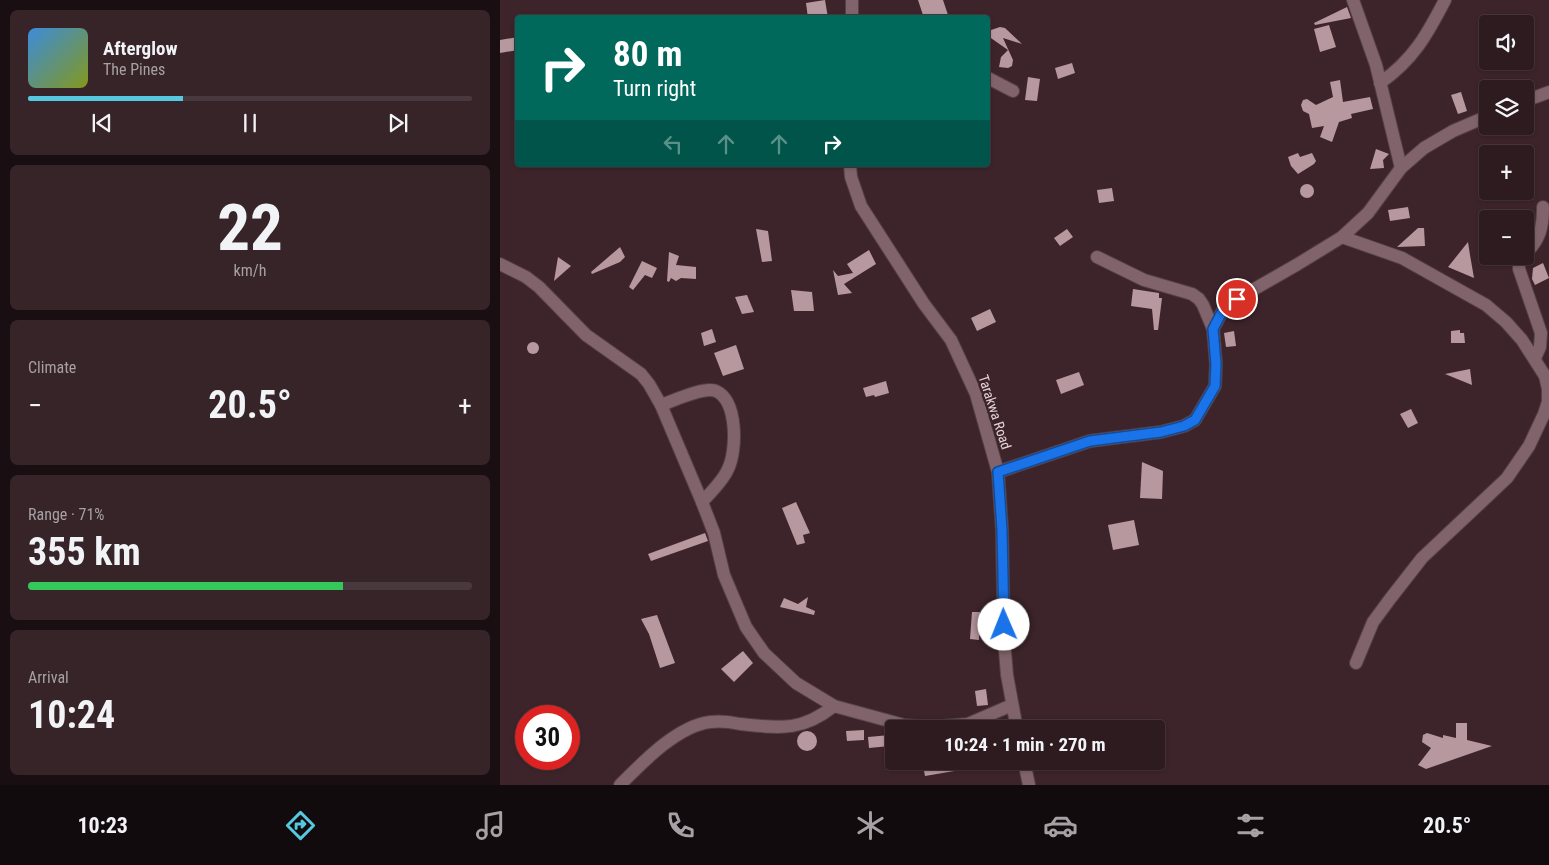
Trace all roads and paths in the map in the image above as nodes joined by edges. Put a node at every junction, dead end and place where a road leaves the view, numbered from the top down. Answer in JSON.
{"nodes":[{"id":1,"x":852,"y":0,"type":"edge"},
{"id":2,"x":1353,"y":0,"type":"edge"},
{"id":3,"x":1445,"y":0,"type":"edge"},
{"id":4,"x":852,"y":15,"type":"edge"},
{"id":5,"x":990,"y":79,"type":"edge"},
{"id":6,"x":1380,"y":83,"type":"junction"},
{"id":7,"x":1013,"y":91,"type":"dead end"},
{"id":8,"x":1549,"y":92,"type":"edge"},
{"id":9,"x":1534,"y":98,"type":"edge"},
{"id":10,"x":1479,"y":120,"type":"edge"},
{"id":11,"x":850,"y":167,"type":"edge"},
{"id":12,"x":1401,"y":168,"type":"junction"},
{"id":13,"x":1543,"y":207,"type":"dead end"},
{"id":14,"x":1342,"y":237,"type":"junction"},
{"id":15,"x":1534,"y":244,"type":"edge"},
{"id":16,"x":1097,"y":257,"type":"dead end"},
{"id":17,"x":500,"y":264,"type":"edge"},
{"id":18,"x":1519,"y":265,"type":"edge"},
{"id":19,"x":1213,"y":329,"type":"junction"},
{"id":20,"x":1534,"y":358,"type":"junction"},
{"id":21,"x":661,"y":405,"type":"junction"},
{"id":22,"x":998,"y":472,"type":"junction"},
{"id":23,"x":702,"y":502,"type":"junction"},
{"id":24,"x":1356,"y":663,"type":"dead end"},
{"id":25,"x":1012,"y":705,"type":"junction"},
{"id":26,"x":834,"y":706,"type":"junction"},
{"id":27,"x":1015,"y":720,"type":"edge"},
{"id":28,"x":1026,"y":770,"type":"edge"},
{"id":29,"x":620,"y":785,"type":"edge"},
{"id":30,"x":1029,"y":785,"type":"edge"}],
"edges":[{"from":1,"to":4,"type":"street"},
{"from":2,"to":6,"type":"street"},
{"from":3,"to":6,"type":"street"},
{"from":5,"to":7,"type":"street"},
{"from":6,"to":12,"type":"street"},
{"from":8,"to":9,"type":"street"},
{"from":10,"to":12,"type":"street"},
{"from":11,"to":22,"type":"street","name":"Tarakwa Road"},
{"from":12,"to":14,"type":"street"},
{"from":13,"to":15,"type":"street"},
{"from":14,"to":19,"type":"street"},
{"from":14,"to":20,"type":"street"},
{"from":16,"to":19,"type":"street"},
{"from":17,"to":21,"type":"street"},
{"from":18,"to":20,"type":"street"},
{"from":19,"to":22,"type":"street"},
{"from":20,"to":24,"type":"street"},
{"from":21,"to":23,"type":"street"},
{"from":21,"to":23,"type":"street"},
{"from":22,"to":25,"type":"street","name":"Tarakwa Road"},
{"from":23,"to":26,"type":"street"},
{"from":25,"to":26,"type":"street"},
{"from":25,"to":27,"type":"street","name":"Tarakwa Road"},
{"from":26,"to":29,"type":"street"},
{"from":28,"to":30,"type":"street"}]}
